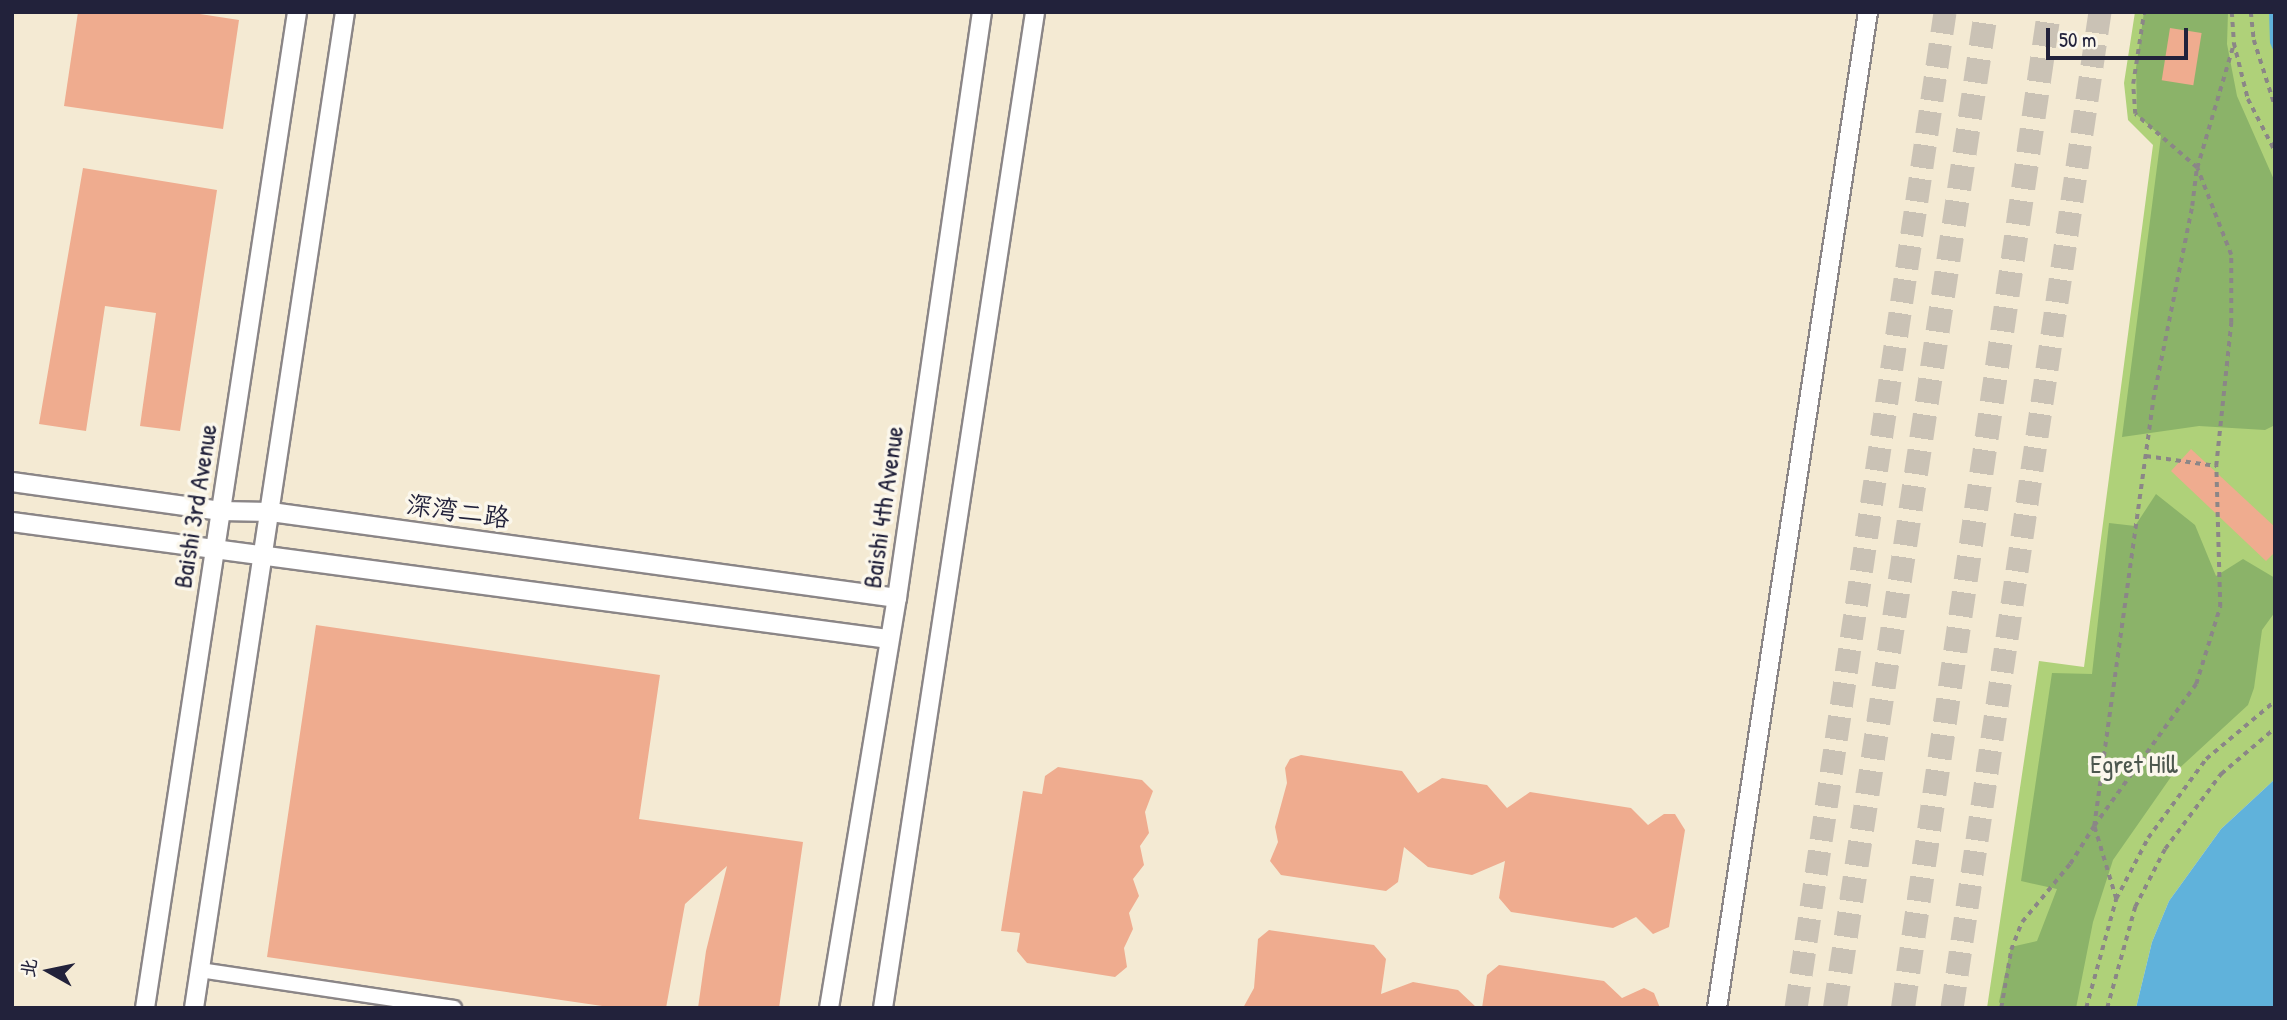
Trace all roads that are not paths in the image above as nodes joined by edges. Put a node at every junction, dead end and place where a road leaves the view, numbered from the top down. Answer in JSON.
{"nodes":[{"id":1,"x":297,"y":12,"type":"edge"},
{"id":2,"x":345,"y":12,"type":"edge"},
{"id":3,"x":982,"y":12,"type":"edge"},
{"id":4,"x":1035,"y":12,"type":"edge"},
{"id":5,"x":1868,"y":12,"type":"edge"},
{"id":6,"x":12,"y":482,"type":"edge"},
{"id":7,"x":221,"y":511,"type":"junction"},
{"id":8,"x":271,"y":512,"type":"junction"},
{"id":9,"x":12,"y":522,"type":"edge"},
{"id":10,"x":215,"y":551,"type":"junction"},
{"id":11,"x":262,"y":557,"type":"junction"},
{"id":12,"x":897,"y":598,"type":"junction"},
{"id":13,"x":889,"y":639,"type":"junction"},
{"id":14,"x":200,"y":970,"type":"junction"},
{"id":15,"x":145,"y":1008,"type":"edge"},
{"id":16,"x":194,"y":1008,"type":"edge"},
{"id":17,"x":454,"y":1008,"type":"edge"},
{"id":18,"x":829,"y":1008,"type":"edge"},
{"id":19,"x":883,"y":1008,"type":"edge"},
{"id":20,"x":1717,"y":1008,"type":"edge"}],
"edges":[{"from":1,"to":7,"type":"street","name":"Baishi 3rd Avenue"},
{"from":2,"to":8,"type":"street"},
{"from":3,"to":12,"type":"street","name":"Baishi 4th Avenue"},
{"from":4,"to":19,"type":"street"},
{"from":5,"to":20,"type":"street"},
{"from":6,"to":7,"type":"street","name":"深湾二路"},
{"from":7,"to":8,"type":"street","name":"深湾二路"},
{"from":7,"to":10,"type":"street","name":"Baishi 3rd Avenue"},
{"from":8,"to":11,"type":"street"},
{"from":8,"to":12,"type":"street","name":"深湾二路"},
{"from":9,"to":10,"type":"street"},
{"from":10,"to":11,"type":"street"},
{"from":10,"to":15,"type":"street","name":"Baishi 3rd Avenue"},
{"from":11,"to":13,"type":"street"},
{"from":11,"to":14,"type":"street"},
{"from":12,"to":13,"type":"street","name":"Baishi 4th Avenue"},
{"from":13,"to":18,"type":"street","name":"Baishi 4th Avenue"},
{"from":14,"to":16,"type":"street"},
{"from":14,"to":17,"type":"street"}]}
